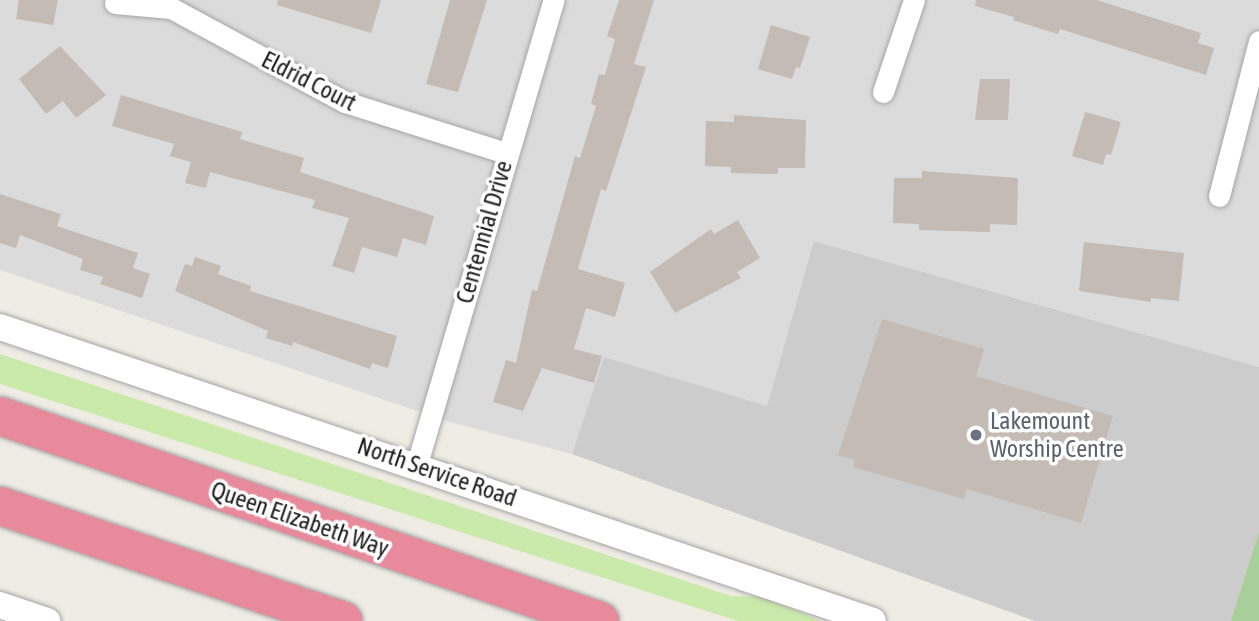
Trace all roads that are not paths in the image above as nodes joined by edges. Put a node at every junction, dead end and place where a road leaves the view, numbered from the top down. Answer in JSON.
{"nodes":[{"id":1,"x":554,"y":0,"type":"edge"},
{"id":2,"x":914,"y":0,"type":"edge"},
{"id":3,"x":115,"y":3,"type":"dead end"},
{"id":4,"x":1259,"y":41,"type":"edge"},
{"id":5,"x":883,"y":92,"type":"dead end"},
{"id":6,"x":506,"y":153,"type":"junction"},
{"id":7,"x":1219,"y":195,"type":"dead end"},
{"id":8,"x":0,"y":327,"type":"edge"},
{"id":9,"x":0,"y":416,"type":"edge"},
{"id":10,"x":417,"y":464,"type":"junction"},
{"id":11,"x":0,"y":506,"type":"edge"},
{"id":12,"x":0,"y":606,"type":"edge"},
{"id":13,"x":47,"y":621,"type":"edge"},
{"id":14,"x":343,"y":621,"type":"edge"},
{"id":15,"x":600,"y":621,"type":"edge"},
{"id":16,"x":873,"y":621,"type":"edge"}],
"edges":[{"from":1,"to":6,"type":"street","name":"Centennial Drive"},
{"from":2,"to":5,"type":"street"},
{"from":3,"to":6,"type":"street","name":"Eldrid Court"},
{"from":4,"to":7,"type":"street"},
{"from":6,"to":10,"type":"street","name":"Centennial Drive"},
{"from":8,"to":10,"type":"street","name":"North Service Road"},
{"from":9,"to":15,"type":"highway","name":"Queen Elizabeth Way"},
{"from":10,"to":16,"type":"street","name":"North Service Road"},
{"from":11,"to":14,"type":"highway"},
{"from":12,"to":13,"type":"street"}]}
